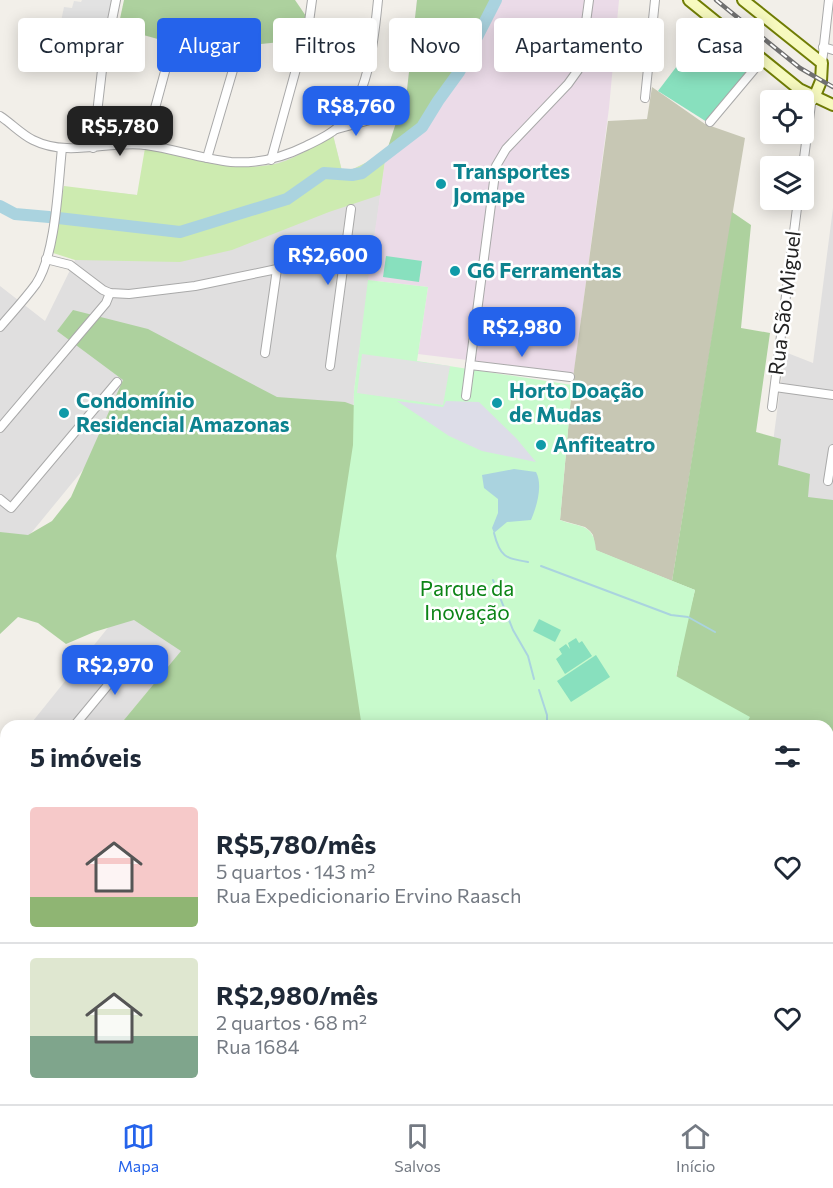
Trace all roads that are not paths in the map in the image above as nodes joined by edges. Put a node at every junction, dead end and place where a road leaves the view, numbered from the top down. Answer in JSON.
{"nodes":[{"id":1,"x":116,"y":0,"type":"edge"},
{"id":2,"x":312,"y":0,"type":"edge"},
{"id":3,"x":378,"y":0,"type":"edge"},
{"id":4,"x":589,"y":0,"type":"edge"},
{"id":5,"x":655,"y":0,"type":"edge"},
{"id":6,"x":689,"y":0,"type":"edge"},
{"id":7,"x":743,"y":0,"type":"edge"},
{"id":8,"x":829,"y":0,"type":"edge"},
{"id":9,"x":711,"y":18,"type":"edge"},
{"id":10,"x":830,"y":24,"type":"edge"},
{"id":11,"x":824,"y":47,"type":"junction"},
{"id":12,"x":833,"y":50,"type":"edge"},
{"id":13,"x":764,"y":62,"type":"edge"},
{"id":14,"x":822,"y":63,"type":"junction"},
{"id":15,"x":165,"y":72,"type":"edge"},
{"id":16,"x":232,"y":72,"type":"edge"},
{"id":17,"x":752,"y":72,"type":"edge"},
{"id":18,"x":801,"y":90,"type":"edge"},
{"id":19,"x":645,"y":98,"type":"dead end"},
{"id":20,"x":814,"y":98,"type":"joint"},
{"id":21,"x":833,"y":105,"type":"edge"},
{"id":22,"x":0,"y":116,"type":"edge"},
{"id":23,"x":370,"y":120,"type":"dead end"},
{"id":24,"x":710,"y":122,"type":"dead end"},
{"id":25,"x":336,"y":129,"type":"junction"},
{"id":26,"x":145,"y":145,"type":"junction"},
{"id":27,"x":62,"y":148,"type":"junction"},
{"id":28,"x":93,"y":148,"type":"junction"},
{"id":29,"x":207,"y":158,"type":"junction"},
{"id":30,"x":271,"y":160,"type":"junction"},
{"id":31,"x":351,"y":209,"type":"dead end"},
{"id":32,"x":797,"y":210,"type":"edge"},
{"id":33,"x":346,"y":244,"type":"junction"},
{"id":34,"x":46,"y":259,"type":"junction"},
{"id":35,"x":277,"y":269,"type":"junction"},
{"id":36,"x":110,"y":293,"type":"junction"},
{"id":37,"x":0,"y":327,"type":"edge"},
{"id":38,"x":265,"y":353,"type":"dead end"},
{"id":39,"x":470,"y":365,"type":"junction"},
{"id":40,"x":330,"y":366,"type":"dead end"},
{"id":41,"x":570,"y":377,"type":"dead end"},
{"id":42,"x":117,"y":382,"type":"dead end"},
{"id":43,"x":775,"y":387,"type":"junction"},
{"id":44,"x":833,"y":395,"type":"edge"},
{"id":45,"x":466,"y":396,"type":"dead end"},
{"id":46,"x":772,"y":407,"type":"dead end"},
{"id":47,"x":0,"y":428,"type":"edge"},
{"id":48,"x":833,"y":449,"type":"edge"},
{"id":49,"x":828,"y":481,"type":"dead end"},
{"id":50,"x":0,"y":499,"type":"edge"},
{"id":51,"x":137,"y":650,"type":"dead end"},
{"id":52,"x":79,"y":720,"type":"edge"}],
"edges":[{"from":1,"to":28,"type":"street"},
{"from":2,"to":30,"type":"street"},
{"from":3,"to":25,"type":"street"},
{"from":4,"to":39,"type":"street"},
{"from":5,"to":19,"type":"street"},
{"from":6,"to":9,"type":"street"},
{"from":7,"to":14,"type":"street"},
{"from":8,"to":10,"type":"street"},
{"from":10,"to":11,"type":"street"},
{"from":11,"to":12,"type":"street"},
{"from":11,"to":14,"type":"street"},
{"from":13,"to":18,"type":"street"},
{"from":14,"to":20,"type":"street"},
{"from":15,"to":26,"type":"street"},
{"from":16,"to":29,"type":"street"},
{"from":17,"to":24,"type":"street"},
{"from":20,"to":21,"type":"street"},
{"from":22,"to":27,"type":"street"},
{"from":23,"to":25,"type":"street"},
{"from":25,"to":30,"type":"street"},
{"from":26,"to":28,"type":"street"},
{"from":26,"to":29,"type":"street"},
{"from":27,"to":28,"type":"street"},
{"from":27,"to":34,"type":"street"},
{"from":29,"to":30,"type":"street"},
{"from":31,"to":33,"type":"street"},
{"from":32,"to":43,"type":"street","name":"Rua São Miguel"},
{"from":33,"to":35,"type":"street"},
{"from":33,"to":40,"type":"street"},
{"from":34,"to":36,"type":"street"},
{"from":34,"to":37,"type":"street"},
{"from":35,"to":36,"type":"street"},
{"from":35,"to":38,"type":"street"},
{"from":36,"to":47,"type":"street"},
{"from":39,"to":41,"type":"street"},
{"from":39,"to":45,"type":"street"},
{"from":42,"to":50,"type":"street"},
{"from":43,"to":44,"type":"street"},
{"from":43,"to":46,"type":"street","name":"Rua São Miguel"},
{"from":48,"to":49,"type":"street"},
{"from":51,"to":52,"type":"street"}]}
